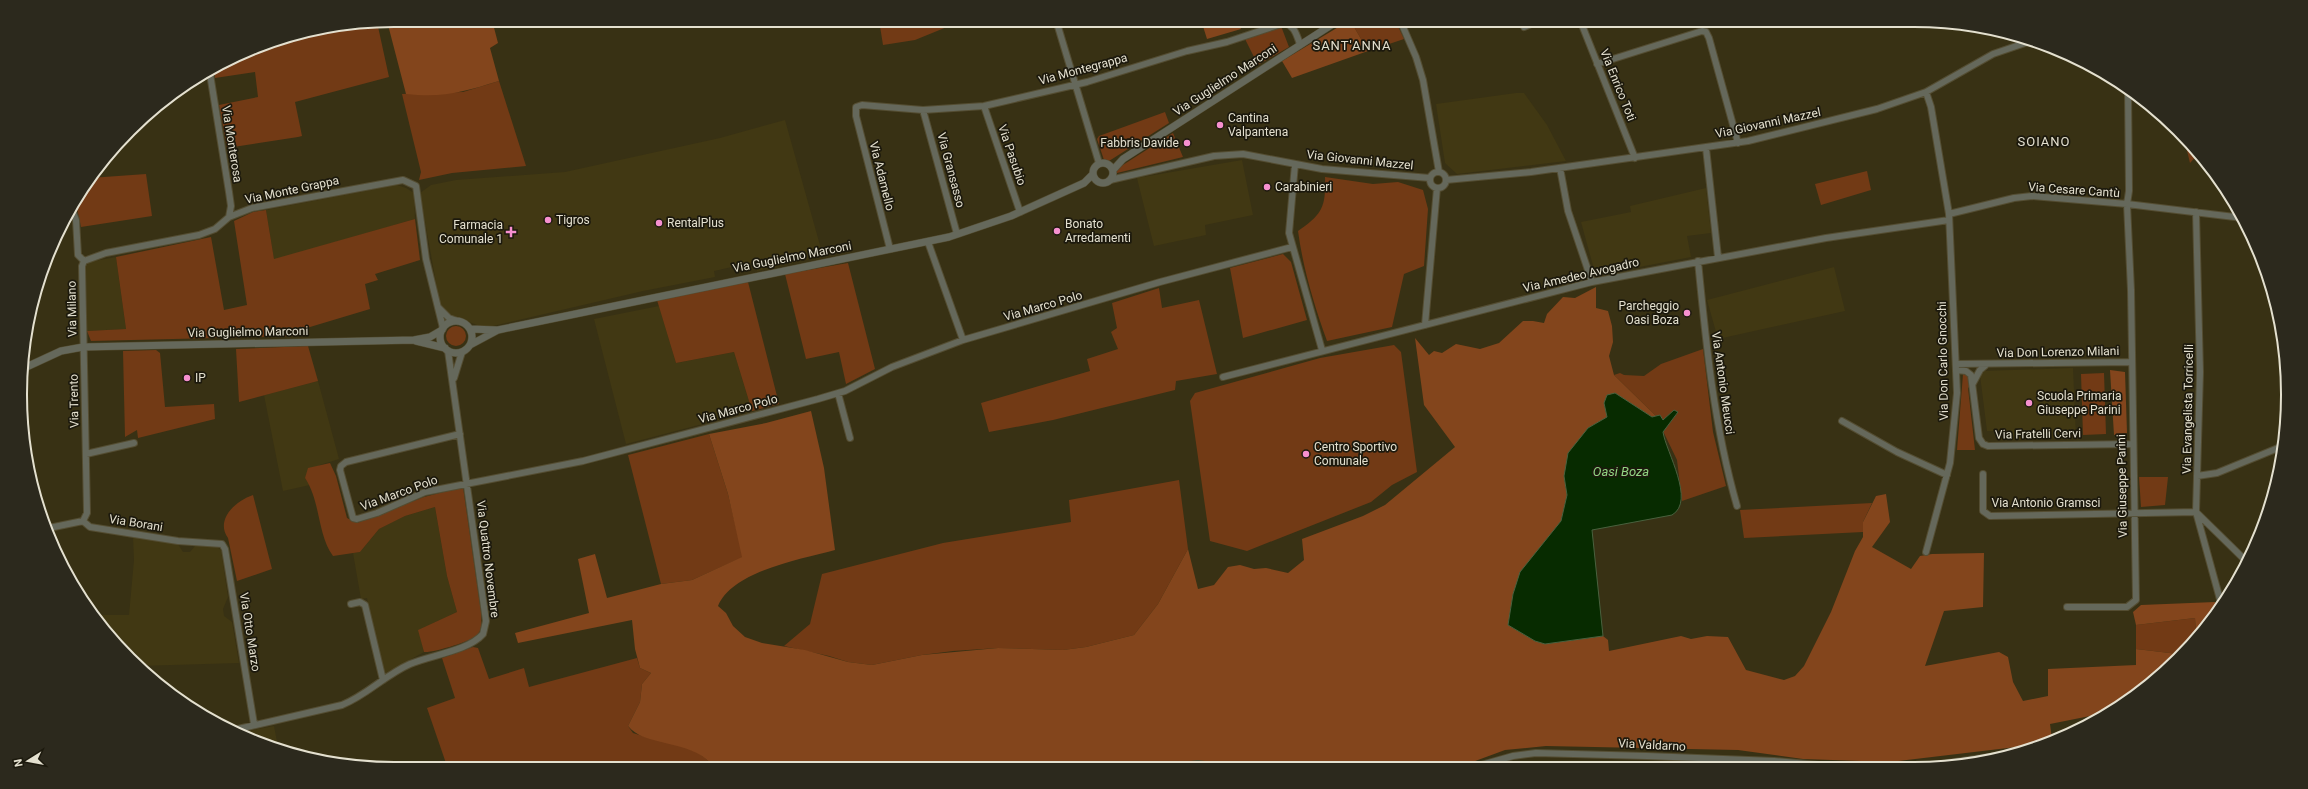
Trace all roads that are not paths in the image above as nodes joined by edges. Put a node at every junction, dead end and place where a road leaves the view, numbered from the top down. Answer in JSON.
{"nodes":[{"id":1,"x":1058,"y":27,"type":"edge"},
{"id":2,"x":1272,"y":27,"type":"edge"},
{"id":3,"x":1292,"y":27,"type":"edge"},
{"id":4,"x":1328,"y":27,"type":"edge"},
{"id":5,"x":1403,"y":27,"type":"edge"},
{"id":6,"x":1583,"y":27,"type":"edge"},
{"id":7,"x":1300,"y":44,"type":"junction"},
{"id":8,"x":2022,"y":44,"type":"edge"},
{"id":9,"x":1597,"y":64,"type":"junction"},
{"id":10,"x":210,"y":76,"type":"edge"},
{"id":11,"x":1075,"y":84,"type":"junction"},
{"id":12,"x":1926,"y":92,"type":"junction"},
{"id":13,"x":2128,"y":96,"type":"edge"},
{"id":14,"x":984,"y":106,"type":"junction"},
{"id":15,"x":856,"y":107,"type":"joint"},
{"id":16,"x":923,"y":110,"type":"junction"},
{"id":17,"x":1738,"y":143,"type":"junction"},
{"id":18,"x":1706,"y":148,"type":"junction"},
{"id":19,"x":1634,"y":158,"type":"junction"},
{"id":20,"x":1123,"y":159,"type":"junction"},
{"id":21,"x":1103,"y":163,"type":"junction"},
{"id":22,"x":1295,"y":164,"type":"junction"},
{"id":23,"x":1560,"y":168,"type":"junction"},
{"id":24,"x":1439,"y":172,"type":"junction"},
{"id":25,"x":1092,"y":174,"type":"junction"},
{"id":26,"x":1112,"y":174,"type":"junction"},
{"id":27,"x":1430,"y":178,"type":"junction"},
{"id":28,"x":1446,"y":180,"type":"junction"},
{"id":29,"x":1097,"y":181,"type":"junction"},
{"id":30,"x":1084,"y":183,"type":"junction"},
{"id":31,"x":1437,"y":188,"type":"junction"},
{"id":32,"x":2127,"y":204,"type":"junction"},
{"id":33,"x":1020,"y":212,"type":"junction"},
{"id":34,"x":2196,"y":212,"type":"junction"},
{"id":35,"x":74,"y":215,"type":"edge"},
{"id":36,"x":229,"y":217,"type":"junction"},
{"id":37,"x":1949,"y":217,"type":"junction"},
{"id":38,"x":2235,"y":217,"type":"edge"},
{"id":39,"x":957,"y":234,"type":"junction"},
{"id":40,"x":928,"y":242,"type":"junction"},
{"id":41,"x":1292,"y":247,"type":"junction"},
{"id":42,"x":890,"y":249,"type":"junction"},
{"id":43,"x":1718,"y":257,"type":"junction"},
{"id":44,"x":84,"y":261,"type":"junction"},
{"id":45,"x":1698,"y":261,"type":"junction"},
{"id":46,"x":1592,"y":282,"type":"junction"},
{"id":47,"x":437,"y":306,"type":"junction"},
{"id":48,"x":457,"y":321,"type":"junction"},
{"id":49,"x":1425,"y":325,"type":"junction"},
{"id":50,"x":442,"y":329,"type":"junction"},
{"id":51,"x":471,"y":329,"type":"junction"},
{"id":52,"x":498,"y":330,"type":"junction"},
{"id":53,"x":414,"y":340,"type":"junction"},
{"id":54,"x":963,"y":340,"type":"junction"},
{"id":55,"x":83,"y":346,"type":"junction"},
{"id":56,"x":470,"y":346,"type":"junction"},
{"id":57,"x":446,"y":349,"type":"junction"},
{"id":58,"x":1322,"y":350,"type":"junction"},
{"id":59,"x":462,"y":352,"type":"junction"},
{"id":60,"x":2130,"y":362,"type":"junction"},
{"id":61,"x":1986,"y":364,"type":"junction"},
{"id":62,"x":28,"y":366,"type":"edge"},
{"id":63,"x":1956,"y":367,"type":"junction"},
{"id":64,"x":1223,"y":377,"type":"dead end"},
{"id":65,"x":453,"y":381,"type":"junction"},
{"id":66,"x":1973,"y":383,"type":"junction"},
{"id":67,"x":838,"y":393,"type":"junction"},
{"id":68,"x":1842,"y":421,"type":"dead end"},
{"id":69,"x":460,"y":434,"type":"junction"},
{"id":70,"x":850,"y":438,"type":"dead end"},
{"id":71,"x":134,"y":443,"type":"dead end"},
{"id":72,"x":2132,"y":444,"type":"junction"},
{"id":73,"x":2277,"y":448,"type":"edge"},
{"id":74,"x":86,"y":454,"type":"junction"},
{"id":75,"x":1983,"y":474,"type":"dead end"},
{"id":76,"x":1947,"y":475,"type":"junction"},
{"id":77,"x":2198,"y":476,"type":"junction"},
{"id":78,"x":467,"y":483,"type":"junction"},
{"id":79,"x":1737,"y":506,"type":"dead end"},
{"id":80,"x":2196,"y":512,"type":"junction"},
{"id":81,"x":2134,"y":513,"type":"junction"},
{"id":82,"x":83,"y":521,"type":"junction"},
{"id":83,"x":52,"y":527,"type":"edge"},
{"id":84,"x":222,"y":544,"type":"joint"},
{"id":85,"x":1926,"y":552,"type":"dead end"},
{"id":86,"x":2243,"y":558,"type":"edge"},
{"id":87,"x":2220,"y":598,"type":"edge"},
{"id":88,"x":351,"y":604,"type":"dead end"},
{"id":89,"x":2067,"y":607,"type":"dead end"},
{"id":90,"x":383,"y":680,"type":"junction"},
{"id":91,"x":254,"y":724,"type":"junction"},
{"id":92,"x":241,"y":728,"type":"edge"},
{"id":93,"x":1491,"y":762,"type":"edge"},
{"id":94,"x":1785,"y":762,"type":"edge"}],
"edges":[{"from":1,"to":11,"type":"street"},
{"from":2,"to":11,"type":"street","name":"Via Montegrappa"},
{"from":3,"to":7,"type":"street","name":"Via Montegrappa"},
{"from":4,"to":7,"type":"street","name":"Via Guglielmo Marconi"},
{"from":5,"to":24,"type":"street"},
{"from":6,"to":9,"type":"street","name":"Via Enrico Toti"},
{"from":7,"to":20,"type":"street","name":"Via Guglielmo Marconi"},
{"from":8,"to":12,"type":"street","name":"Via Giovanni Mazzel"},
{"from":9,"to":17,"type":"street"},
{"from":9,"to":19,"type":"street","name":"Via Enrico Toti"},
{"from":10,"to":36,"type":"street","name":"Via Monterosa"},
{"from":11,"to":14,"type":"street","name":"Via Montegrappa"},
{"from":11,"to":21,"type":"street"},
{"from":12,"to":17,"type":"street","name":"Via Giovanni Mazzel"},
{"from":12,"to":37,"type":"street","name":"Via Don Carlo Gnocchi"},
{"from":13,"to":32,"type":"street","name":"Via Giuseppe Parini"},
{"from":14,"to":16,"type":"street","name":"Via Montegrappa"},
{"from":14,"to":33,"type":"street","name":"Via Pasubio"},
{"from":15,"to":16,"type":"street","name":"Via Montegrappa"},
{"from":15,"to":42,"type":"street","name":"Via Adamello"},
{"from":16,"to":39,"type":"street","name":"Via Gransasso"},
{"from":17,"to":18,"type":"street","name":"Via Giovanni Mazzel"},
{"from":18,"to":19,"type":"street","name":"Via Giovanni Mazzel"},
{"from":18,"to":43,"type":"street"},
{"from":19,"to":23,"type":"street","name":"Via Giovanni Mazzel"},
{"from":20,"to":21,"type":"street","name":"Via Guglielmo Marconi"},
{"from":20,"to":26,"type":"street","name":"Via Guglielmo Marconi"},
{"from":21,"to":25,"type":"street"},
{"from":21,"to":26,"type":"street"},
{"from":22,"to":26,"type":"street","name":"Via Giovanni Mazzel"},
{"from":22,"to":27,"type":"street","name":"Via Giovanni Mazzel"},
{"from":22,"to":41,"type":"street"},
{"from":23,"to":28,"type":"street","name":"Via Giovanni Mazzel"},
{"from":23,"to":46,"type":"street"},
{"from":24,"to":27,"type":"street"},
{"from":24,"to":28,"type":"street"},
{"from":25,"to":29,"type":"street"},
{"from":25,"to":30,"type":"street","name":"Via Guglielmo Marconi"},
{"from":26,"to":29,"type":"street"},
{"from":27,"to":31,"type":"street"},
{"from":28,"to":31,"type":"street"},
{"from":29,"to":30,"type":"street","name":"Via Guglielmo Marconi"},
{"from":30,"to":33,"type":"street","name":"Via Guglielmo Marconi"},
{"from":31,"to":49,"type":"street"},
{"from":32,"to":34,"type":"street","name":"Via Cesare Cantù"},
{"from":32,"to":37,"type":"street","name":"Via Cesare Cantù"},
{"from":32,"to":60,"type":"street","name":"Via Giuseppe Parini"},
{"from":33,"to":39,"type":"street","name":"Via Guglielmo Marconi"},
{"from":34,"to":38,"type":"street","name":"Via Cesare Cantù"},
{"from":34,"to":77,"type":"street","name":"Via Evangelista Torricelli"},
{"from":35,"to":44,"type":"street","name":"Via Milano"},
{"from":36,"to":44,"type":"street","name":"Via Monte Grappa"},
{"from":36,"to":47,"type":"street","name":"Via Monte Grappa"},
{"from":37,"to":43,"type":"street","name":"Via Amedeo Avogadro"},
{"from":37,"to":63,"type":"street","name":"Via Don Carlo Gnocchi"},
{"from":39,"to":40,"type":"street","name":"Via Guglielmo Marconi"},
{"from":40,"to":42,"type":"street","name":"Via Guglielmo Marconi"},
{"from":40,"to":54,"type":"street"},
{"from":41,"to":54,"type":"street","name":"Via Marco Polo"},
{"from":41,"to":58,"type":"street"},
{"from":42,"to":52,"type":"street","name":"Via Guglielmo Marconi"},
{"from":43,"to":45,"type":"street","name":"Via Amedeo Avogadro"},
{"from":44,"to":55,"type":"street","name":"Via Milano"},
{"from":45,"to":46,"type":"street","name":"Via Amedeo Avogadro"},
{"from":45,"to":79,"type":"street","name":"Via Antonio Meucci"},
{"from":46,"to":49,"type":"street","name":"Via Amedeo Avogadro"},
{"from":47,"to":48,"type":"street"},
{"from":47,"to":50,"type":"street"},
{"from":48,"to":50,"type":"street"},
{"from":48,"to":51,"type":"street"},
{"from":49,"to":58,"type":"street","name":"Via Amedeo Avogadro"},
{"from":50,"to":53,"type":"street","name":"Via Guglielmo Marconi"},
{"from":50,"to":57,"type":"street"},
{"from":51,"to":52,"type":"street","name":"Via Guglielmo Marconi"},
{"from":51,"to":56,"type":"street"},
{"from":52,"to":56,"type":"street","name":"Via Guglielmo Marconi"},
{"from":53,"to":55,"type":"street","name":"Via Guglielmo Marconi"},
{"from":53,"to":57,"type":"street","name":"Via Guglielmo Marconi"},
{"from":54,"to":67,"type":"street","name":"Via Marco Polo"},
{"from":55,"to":62,"type":"street","name":"Via Milano"},
{"from":55,"to":74,"type":"street","name":"Via Trento"},
{"from":56,"to":59,"type":"street"},
{"from":57,"to":59,"type":"street"},
{"from":57,"to":65,"type":"street","name":"Via Quattro Novembre"},
{"from":58,"to":64,"type":"street","name":"Via Amedeo Avogadro"},
{"from":59,"to":65,"type":"street"},
{"from":60,"to":61,"type":"street","name":"Via Don Lorenzo Milani"},
{"from":60,"to":72,"type":"street","name":"Via Giuseppe Parini"},
{"from":61,"to":63,"type":"street","name":"Via Don Lorenzo Milani"},
{"from":61,"to":66,"type":"street"},
{"from":63,"to":66,"type":"street"},
{"from":63,"to":76,"type":"street","name":"Via Don Carlo Gnocchi"},
{"from":65,"to":69,"type":"street","name":"Via Quattro Novembre"},
{"from":66,"to":72,"type":"street","name":"Via Fratelli Cervi"},
{"from":67,"to":70,"type":"street"},
{"from":67,"to":78,"type":"street","name":"Via Marco Polo"},
{"from":68,"to":76,"type":"street"},
{"from":69,"to":78,"type":"street","name":"Via Quattro Novembre"},
{"from":69,"to":78,"type":"street","name":"Via Marco Polo"},
{"from":71,"to":74,"type":"street"},
{"from":72,"to":81,"type":"street","name":"Via Giuseppe Parini"},
{"from":73,"to":77,"type":"street"},
{"from":74,"to":82,"type":"street","name":"Via Trento"},
{"from":75,"to":81,"type":"street","name":"Via Antonio Gramsci"},
{"from":76,"to":85,"type":"street","name":"Via Don Carlo Gnocchi"},
{"from":77,"to":80,"type":"street","name":"Via Evangelista Torricelli"},
{"from":78,"to":90,"type":"street","name":"Via Quattro Novembre"},
{"from":80,"to":81,"type":"street","name":"Via Antonio Gramsci"},
{"from":80,"to":86,"type":"street"},
{"from":80,"to":87,"type":"street","name":"Via Evangelista Torricelli"},
{"from":81,"to":89,"type":"street","name":"Via Giuseppe Parini"},
{"from":82,"to":83,"type":"street"},
{"from":82,"to":84,"type":"street","name":"Via Borani"},
{"from":84,"to":91,"type":"street","name":"Via Otto Marzo"},
{"from":88,"to":90,"type":"street"},
{"from":90,"to":91,"type":"street","name":"Via Quattro Novembre"},
{"from":91,"to":92,"type":"street","name":"Via Quattro Novembre"},
{"from":93,"to":94,"type":"street","name":"Via Valdarno"}]}
